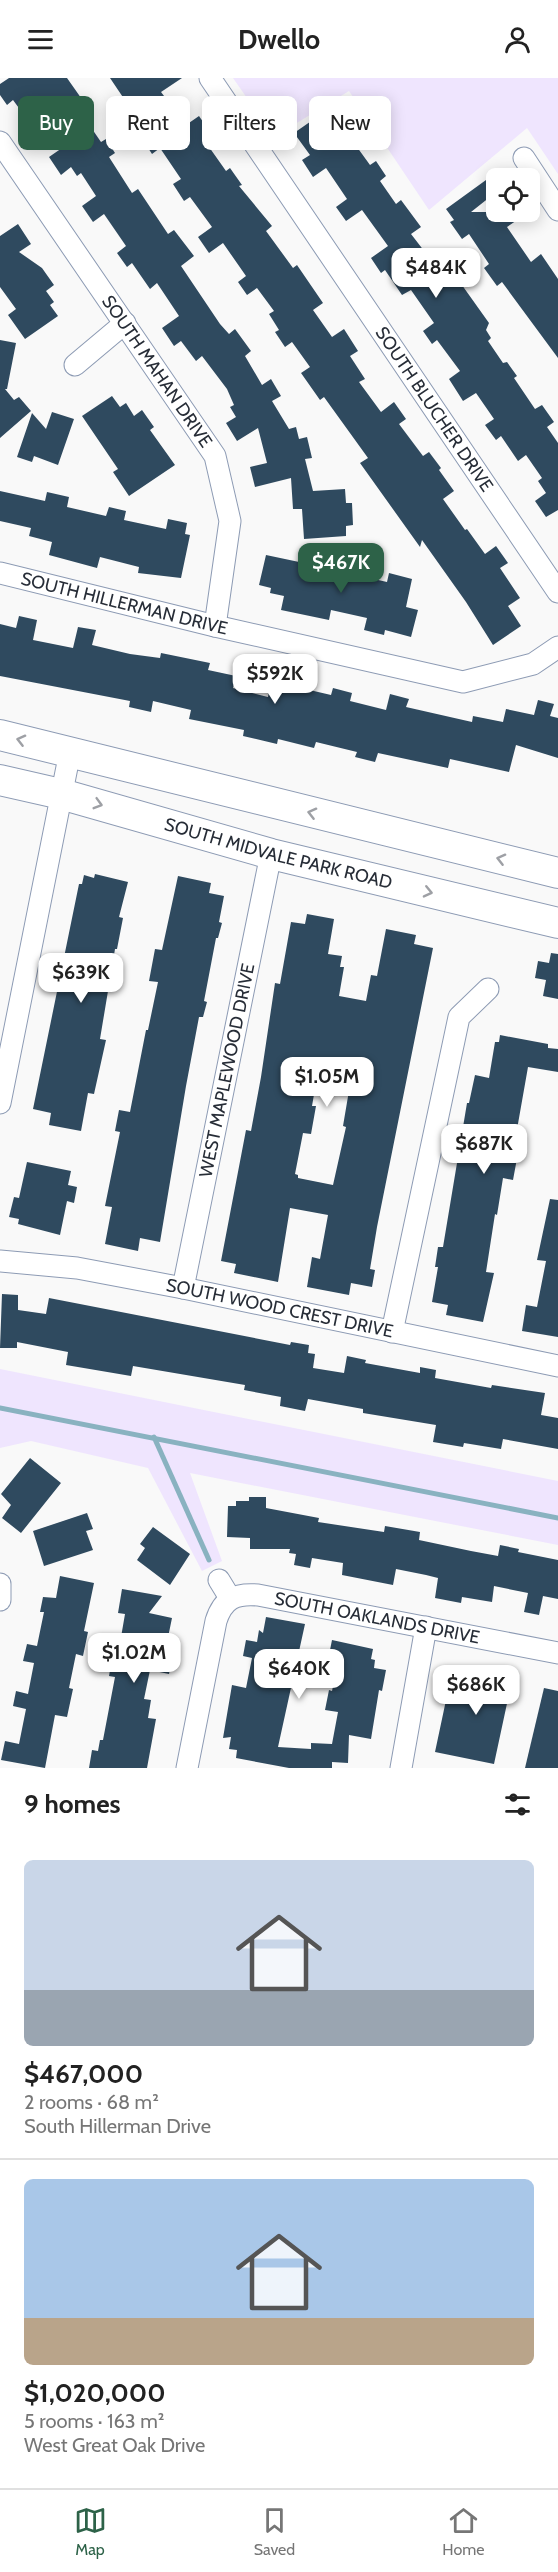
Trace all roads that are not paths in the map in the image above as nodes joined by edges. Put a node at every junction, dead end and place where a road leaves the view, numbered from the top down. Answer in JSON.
{"nodes":[{"id":1,"x":210,"y":78,"type":"edge"},
{"id":2,"x":0,"y":142,"type":"edge"},
{"id":3,"x":524,"y":158,"type":"dead end"},
{"id":4,"x":558,"y":210,"type":"edge"},
{"id":5,"x":125,"y":323,"type":"junction"},
{"id":6,"x":75,"y":365,"type":"dead end"},
{"id":7,"x":0,"y":573,"type":"edge"},
{"id":8,"x":558,"y":592,"type":"edge"},
{"id":9,"x":215,"y":626,"type":"junction"},
{"id":10,"x":558,"y":646,"type":"edge"},
{"id":11,"x":0,"y":735,"type":"edge"},
{"id":12,"x":70,"y":752,"type":"junction"},
{"id":13,"x":0,"y":780,"type":"edge"},
{"id":14,"x":61,"y":794,"type":"junction"},
{"id":15,"x":271,"y":854,"type":"junction"},
{"id":16,"x":558,"y":873,"type":"edge"},
{"id":17,"x":558,"y":923,"type":"edge"},
{"id":18,"x":488,"y":989,"type":"dead end"},
{"id":19,"x":0,"y":1103,"type":"edge"},
{"id":20,"x":0,"y":1262,"type":"edge"},
{"id":21,"x":183,"y":1288,"type":"junction"},
{"id":22,"x":392,"y":1332,"type":"junction"},
{"id":23,"x":558,"y":1366,"type":"edge"},
{"id":24,"x":2,"y":1573,"type":"edge"},
{"id":25,"x":0,"y":1600,"type":"edge"},
{"id":26,"x":426,"y":1627,"type":"junction"},
{"id":27,"x":558,"y":1653,"type":"edge"},
{"id":28,"x":187,"y":1768,"type":"edge"},
{"id":29,"x":401,"y":1768,"type":"edge"}],
"edges":[{"from":1,"to":8,"type":"street","name":"SOUTH BLUCHER DRIVE"},
{"from":2,"to":5,"type":"street","name":"SOUTH MAHAN DRIVE"},
{"from":3,"to":4,"type":"street"},
{"from":5,"to":6,"type":"street"},
{"from":5,"to":9,"type":"street","name":"SOUTH MAHAN DRIVE"},
{"from":7,"to":9,"type":"street","name":"SOUTH HILLERMAN DRIVE"},
{"from":9,"to":10,"type":"street","name":"SOUTH HILLERMAN DRIVE"},
{"from":12,"to":11,"type":"main road","one_way":true},
{"from":12,"to":14,"type":"street"},
{"from":16,"to":12,"type":"main road","one_way":true},
{"from":13,"to":14,"type":"main road","name":"SOUTH MIDVALE PARK ROAD"},
{"from":14,"to":15,"type":"main road","name":"SOUTH MIDVALE PARK ROAD","one_way":true},
{"from":14,"to":19,"type":"street"},
{"from":15,"to":17,"type":"main road","name":"SOUTH MIDVALE PARK ROAD","one_way":true},
{"from":15,"to":21,"type":"street","name":"WEST MAPLEWOOD DRIVE"},
{"from":18,"to":22,"type":"street"},
{"from":20,"to":21,"type":"street","name":"SOUTH WOOD CREST DRIVE"},
{"from":21,"to":22,"type":"street","name":"SOUTH WOOD CREST DRIVE"},
{"from":22,"to":23,"type":"street","name":"SOUTH WOOD CREST DRIVE"},
{"from":24,"to":25,"type":"street"},
{"from":26,"to":27,"type":"street","name":"SOUTH OAKLANDS DRIVE"},
{"from":26,"to":28,"type":"street","name":"SOUTH OAKLANDS DRIVE"},
{"from":26,"to":29,"type":"street"}]}
